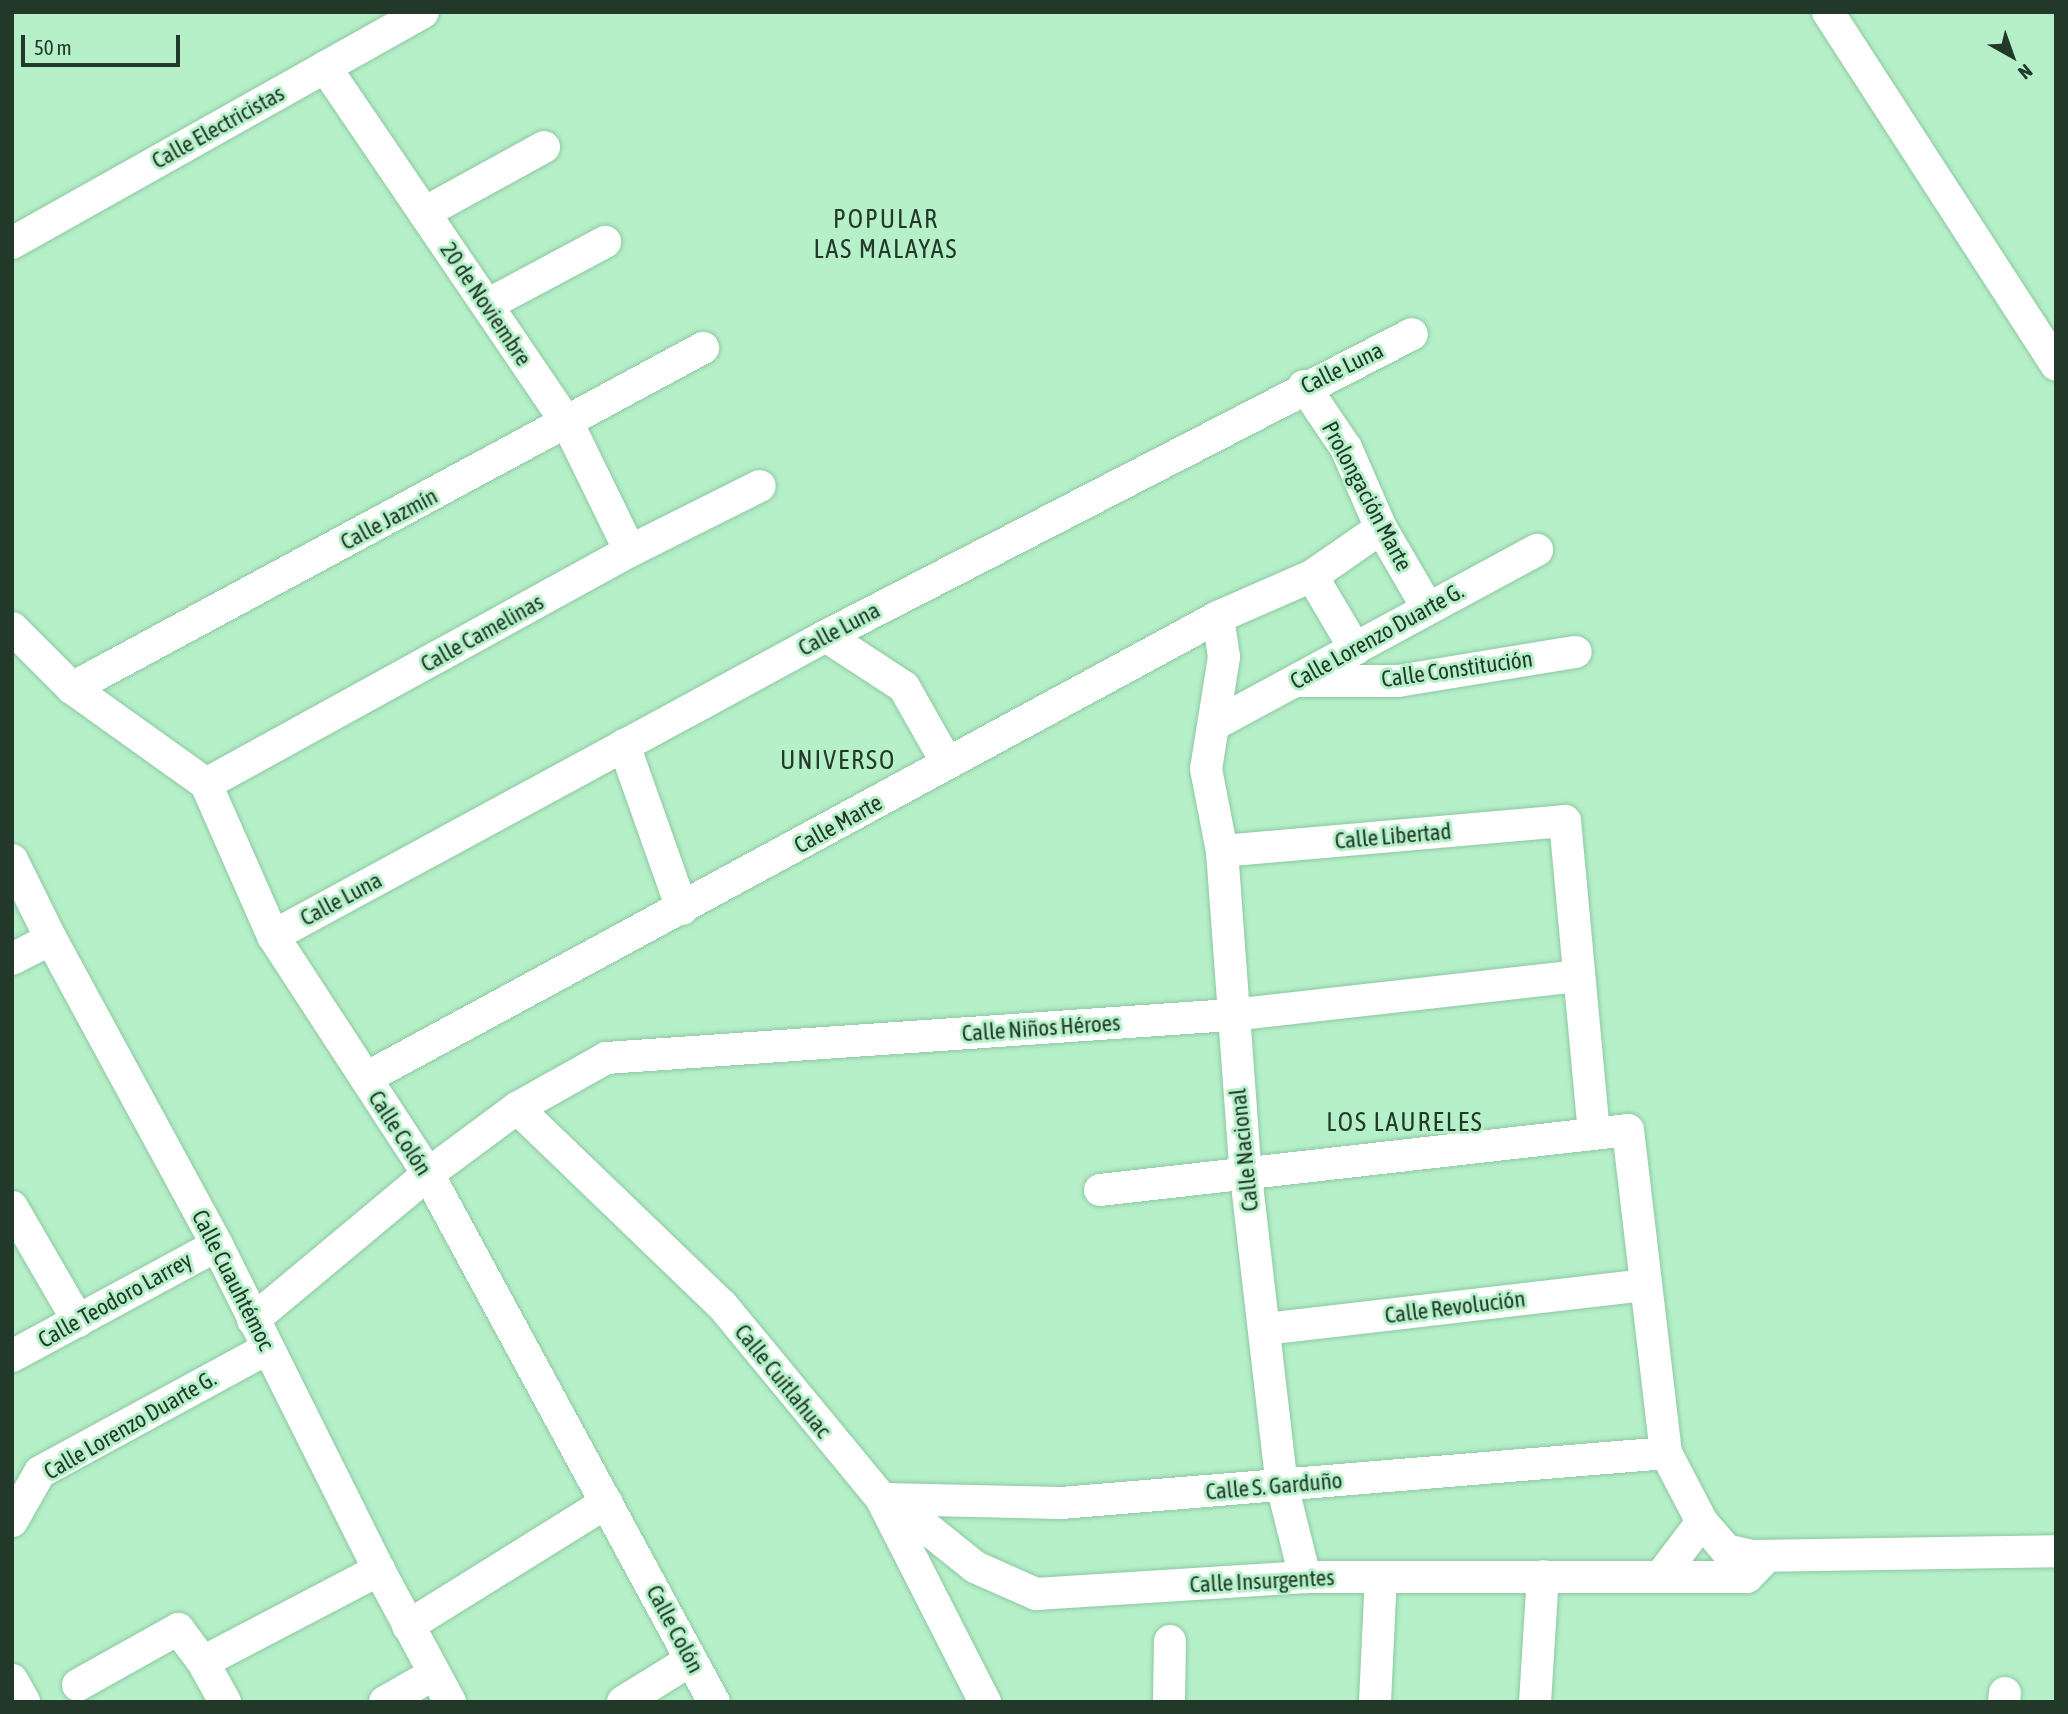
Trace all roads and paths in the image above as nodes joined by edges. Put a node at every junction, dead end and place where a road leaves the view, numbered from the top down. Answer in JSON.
{"nodes":[{"id":1,"x":424,"y":12,"type":"edge"},
{"id":2,"x":1828,"y":12,"type":"edge"},
{"id":3,"x":325,"y":67,"type":"junction"},
{"id":4,"x":544,"y":147,"type":"dead end"},
{"id":5,"x":424,"y":213,"type":"junction"},
{"id":6,"x":605,"y":242,"type":"dead end"},
{"id":7,"x":12,"y":243,"type":"edge"},
{"id":8,"x":487,"y":305,"type":"junction"},
{"id":9,"x":1412,"y":334,"type":"dead end"},
{"id":10,"x":703,"y":348,"type":"dead end"},
{"id":11,"x":2056,"y":365,"type":"edge"},
{"id":12,"x":1304,"y":386,"type":"junction"},
{"id":13,"x":568,"y":424,"type":"junction"},
{"id":14,"x":760,"y":486,"type":"dead end"},
{"id":15,"x":1381,"y":528,"type":"junction"},
{"id":16,"x":1538,"y":550,"type":"dead end"},
{"id":17,"x":630,"y":551,"type":"junction"},
{"id":18,"x":1312,"y":576,"type":"junction"},
{"id":19,"x":1427,"y":607,"type":"junction"},
{"id":20,"x":1218,"y":617,"type":"junction"},
{"id":21,"x":12,"y":628,"type":"edge"},
{"id":22,"x":826,"y":636,"type":"junction"},
{"id":23,"x":1354,"y":649,"type":"junction"},
{"id":24,"x":1576,"y":652,"type":"dead end"},
{"id":25,"x":1295,"y":681,"type":"junction"},
{"id":26,"x":72,"y":688,"type":"junction"},
{"id":27,"x":1217,"y":723,"type":"junction"},
{"id":28,"x":624,"y":746,"type":"junction"},
{"id":29,"x":947,"y":764,"type":"junction"},
{"id":30,"x":206,"y":784,"type":"junction"},
{"id":31,"x":1222,"y":851,"type":"junction"},
{"id":32,"x":12,"y":860,"type":"edge"},
{"id":33,"x":682,"y":909,"type":"junction"},
{"id":34,"x":273,"y":936,"type":"junction"},
{"id":35,"x":51,"y":939,"type":"junction"},
{"id":36,"x":12,"y":959,"type":"edge"},
{"id":37,"x":1577,"y":976,"type":"junction"},
{"id":38,"x":1231,"y":1015,"type":"junction"},
{"id":39,"x":366,"y":1079,"type":"junction"},
{"id":40,"x":517,"y":1108,"type":"junction"},
{"id":41,"x":1594,"y":1134,"type":"junction"},
{"id":42,"x":428,"y":1174,"type":"junction"},
{"id":43,"x":1245,"y":1176,"type":"junction"},
{"id":44,"x":1100,"y":1191,"type":"dead end"},
{"id":45,"x":12,"y":1207,"type":"edge"},
{"id":46,"x":217,"y":1245,"type":"junction"},
{"id":47,"x":1645,"y":1285,"type":"junction"},
{"id":48,"x":253,"y":1320,"type":"junction"},
{"id":49,"x":78,"y":1321,"type":"junction"},
{"id":50,"x":1265,"y":1329,"type":"junction"},
{"id":51,"x":267,"y":1349,"type":"junction"},
{"id":52,"x":12,"y":1356,"type":"edge"},
{"id":53,"x":1667,"y":1453,"type":"junction"},
{"id":54,"x":1282,"y":1485,"type":"junction"},
{"id":55,"x":887,"y":1499,"type":"junction"},
{"id":56,"x":607,"y":1502,"type":"junction"},
{"id":57,"x":12,"y":1521,"type":"edge"},
{"id":58,"x":1702,"y":1522,"type":"junction"},
{"id":59,"x":2056,"y":1551,"type":"edge"},
{"id":60,"x":1767,"y":1556,"type":"junction"},
{"id":61,"x":379,"y":1570,"type":"junction"},
{"id":62,"x":1544,"y":1576,"type":"junction"},
{"id":63,"x":1661,"y":1576,"type":"junction"},
{"id":64,"x":1305,"y":1577,"type":"junction"},
{"id":65,"x":1381,"y":1577,"type":"junction"},
{"id":66,"x":408,"y":1626,"type":"junction"},
{"id":67,"x":1170,"y":1640,"type":"dead end"},
{"id":68,"x":691,"y":1660,"type":"junction"},
{"id":69,"x":203,"y":1662,"type":"junction"},
{"id":70,"x":434,"y":1674,"type":"junction"},
{"id":71,"x":12,"y":1680,"type":"edge"},
{"id":72,"x":78,"y":1685,"type":"dead end"},
{"id":73,"x":24,"y":1702,"type":"edge"},
{"id":74,"x":225,"y":1702,"type":"edge"},
{"id":75,"x":385,"y":1702,"type":"edge"},
{"id":76,"x":450,"y":1702,"type":"edge"},
{"id":77,"x":623,"y":1702,"type":"edge"},
{"id":78,"x":714,"y":1702,"type":"edge"},
{"id":79,"x":985,"y":1702,"type":"edge"},
{"id":80,"x":1169,"y":1702,"type":"edge"},
{"id":81,"x":1375,"y":1702,"type":"edge"},
{"id":82,"x":1535,"y":1702,"type":"edge"}],
"edges":[{"from":1,"to":3,"type":"street","name":"Calle Electricistas"},
{"from":2,"to":11,"type":"street"},
{"from":3,"to":5,"type":"street","name":"20 de Noviembre"},
{"from":3,"to":7,"type":"street","name":"Calle Electricistas"},
{"from":4,"to":5,"type":"street"},
{"from":5,"to":8,"type":"street","name":"20 de Noviembre"},
{"from":6,"to":8,"type":"street"},
{"from":8,"to":13,"type":"street","name":"20 de Noviembre"},
{"from":9,"to":12,"type":"street","name":"Calle Luna"},
{"from":10,"to":13,"type":"street","name":"Calle Jazmín"},
{"from":12,"to":15,"type":"street","name":"Prolongación Marte"},
{"from":12,"to":22,"type":"street","name":"Calle Luna"},
{"from":13,"to":17,"type":"street","name":"20 de Noviembre"},
{"from":13,"to":26,"type":"street","name":"Calle Jazmín"},
{"from":14,"to":17,"type":"street","name":"Calle Camelinas"},
{"from":15,"to":18,"type":"street","name":"Calle Marte"},
{"from":15,"to":19,"type":"street","name":"Prolongación Marte"},
{"from":16,"to":19,"type":"street","name":"Calle Lorenzo Duarte G."},
{"from":17,"to":30,"type":"street","name":"Calle Camelinas"},
{"from":18,"to":20,"type":"street","name":"Calle Marte"},
{"from":18,"to":23,"type":"street"},
{"from":19,"to":23,"type":"street","name":"Calle Lorenzo Duarte G."},
{"from":20,"to":27,"type":"street","name":"Calle Nacional"},
{"from":20,"to":29,"type":"street","name":"Calle Marte"},
{"from":21,"to":26,"type":"street"},
{"from":22,"to":28,"type":"street","name":"Calle Luna"},
{"from":22,"to":29,"type":"street"},
{"from":23,"to":25,"type":"street","name":"Calle Lorenzo Duarte G."},
{"from":24,"to":25,"type":"street","name":"Calle Constitución"},
{"from":25,"to":27,"type":"street","name":"Calle Lorenzo Duarte G."},
{"from":26,"to":30,"type":"street"},
{"from":27,"to":31,"type":"street","name":"Calle Nacional"},
{"from":28,"to":33,"type":"street"},
{"from":28,"to":34,"type":"street","name":"Calle Luna"},
{"from":29,"to":33,"type":"street","name":"Calle Marte"},
{"from":30,"to":34,"type":"street","name":"Calle Colón"},
{"from":31,"to":37,"type":"street","name":"Calle Libertad"},
{"from":31,"to":38,"type":"street","name":"Calle Nacional"},
{"from":32,"to":35,"type":"street","name":"Calle Cuauhtémoc"},
{"from":33,"to":39,"type":"street","name":"Calle Marte"},
{"from":34,"to":39,"type":"street","name":"Calle Colón"},
{"from":35,"to":36,"type":"street"},
{"from":35,"to":46,"type":"street","name":"Calle Cuauhtémoc"},
{"from":37,"to":38,"type":"street","name":"Calle Niños Héroes"},
{"from":37,"to":41,"type":"street"},
{"from":38,"to":40,"type":"street","name":"Calle Niños Héroes"},
{"from":38,"to":43,"type":"street","name":"Calle Nacional"},
{"from":39,"to":42,"type":"street","name":"Calle Colón"},
{"from":40,"to":42,"type":"street"},
{"from":40,"to":55,"type":"street","name":"Calle Cuitlahuac"},
{"from":41,"to":43,"type":"street"},
{"from":41,"to":47,"type":"street"},
{"from":42,"to":48,"type":"street"},
{"from":42,"to":56,"type":"street","name":"Calle Colón"},
{"from":43,"to":44,"type":"street"},
{"from":43,"to":50,"type":"street","name":"Calle Nacional"},
{"from":45,"to":49,"type":"street"},
{"from":46,"to":48,"type":"street","name":"Calle Cuauhtémoc"},
{"from":46,"to":49,"type":"street","name":"Calle Teodoro Larrey"},
{"from":47,"to":50,"type":"street","name":"Calle Revolución"},
{"from":47,"to":53,"type":"street"},
{"from":48,"to":51,"type":"street","name":"Calle Cuauhtémoc"},
{"from":49,"to":52,"type":"street","name":"Calle Teodoro Larrey"},
{"from":50,"to":54,"type":"street","name":"Calle Nacional"},
{"from":51,"to":57,"type":"street","name":"Calle Lorenzo Duarte G."},
{"from":51,"to":61,"type":"street","name":"Calle Cuauhtémoc"},
{"from":53,"to":54,"type":"street","name":"Calle S. Garduño"},
{"from":53,"to":58,"type":"street"},
{"from":54,"to":55,"type":"street","name":"Calle S. Garduño"},
{"from":54,"to":64,"type":"street","name":"Calle Nacional"},
{"from":55,"to":64,"type":"street","name":"Calle Insurgentes"},
{"from":55,"to":79,"type":"street","name":"Calle Cuitlahuac"},
{"from":56,"to":66,"type":"street"},
{"from":56,"to":68,"type":"street","name":"Calle Colón"},
{"from":58,"to":60,"type":"street"},
{"from":58,"to":63,"type":"street"},
{"from":59,"to":60,"type":"street"},
{"from":60,"to":63,"type":"street","name":"Calle Insurgentes"},
{"from":61,"to":66,"type":"street","name":"Calle Cuauhtémoc"},
{"from":61,"to":69,"type":"street"},
{"from":62,"to":63,"type":"street","name":"Calle Insurgentes"},
{"from":62,"to":65,"type":"street","name":"Calle Insurgentes"},
{"from":62,"to":82,"type":"street"},
{"from":64,"to":65,"type":"street","name":"Calle Insurgentes"},
{"from":65,"to":81,"type":"street"},
{"from":66,"to":70,"type":"street","name":"Calle Cuauhtémoc"},
{"from":67,"to":80,"type":"street"},
{"from":68,"to":77,"type":"street"},
{"from":68,"to":78,"type":"street","name":"Calle Colón"},
{"from":69,"to":72,"type":"street"},
{"from":69,"to":74,"type":"street"},
{"from":70,"to":75,"type":"street"},
{"from":70,"to":76,"type":"street","name":"Calle Cuauhtémoc"},
{"from":71,"to":73,"type":"street"}]}
